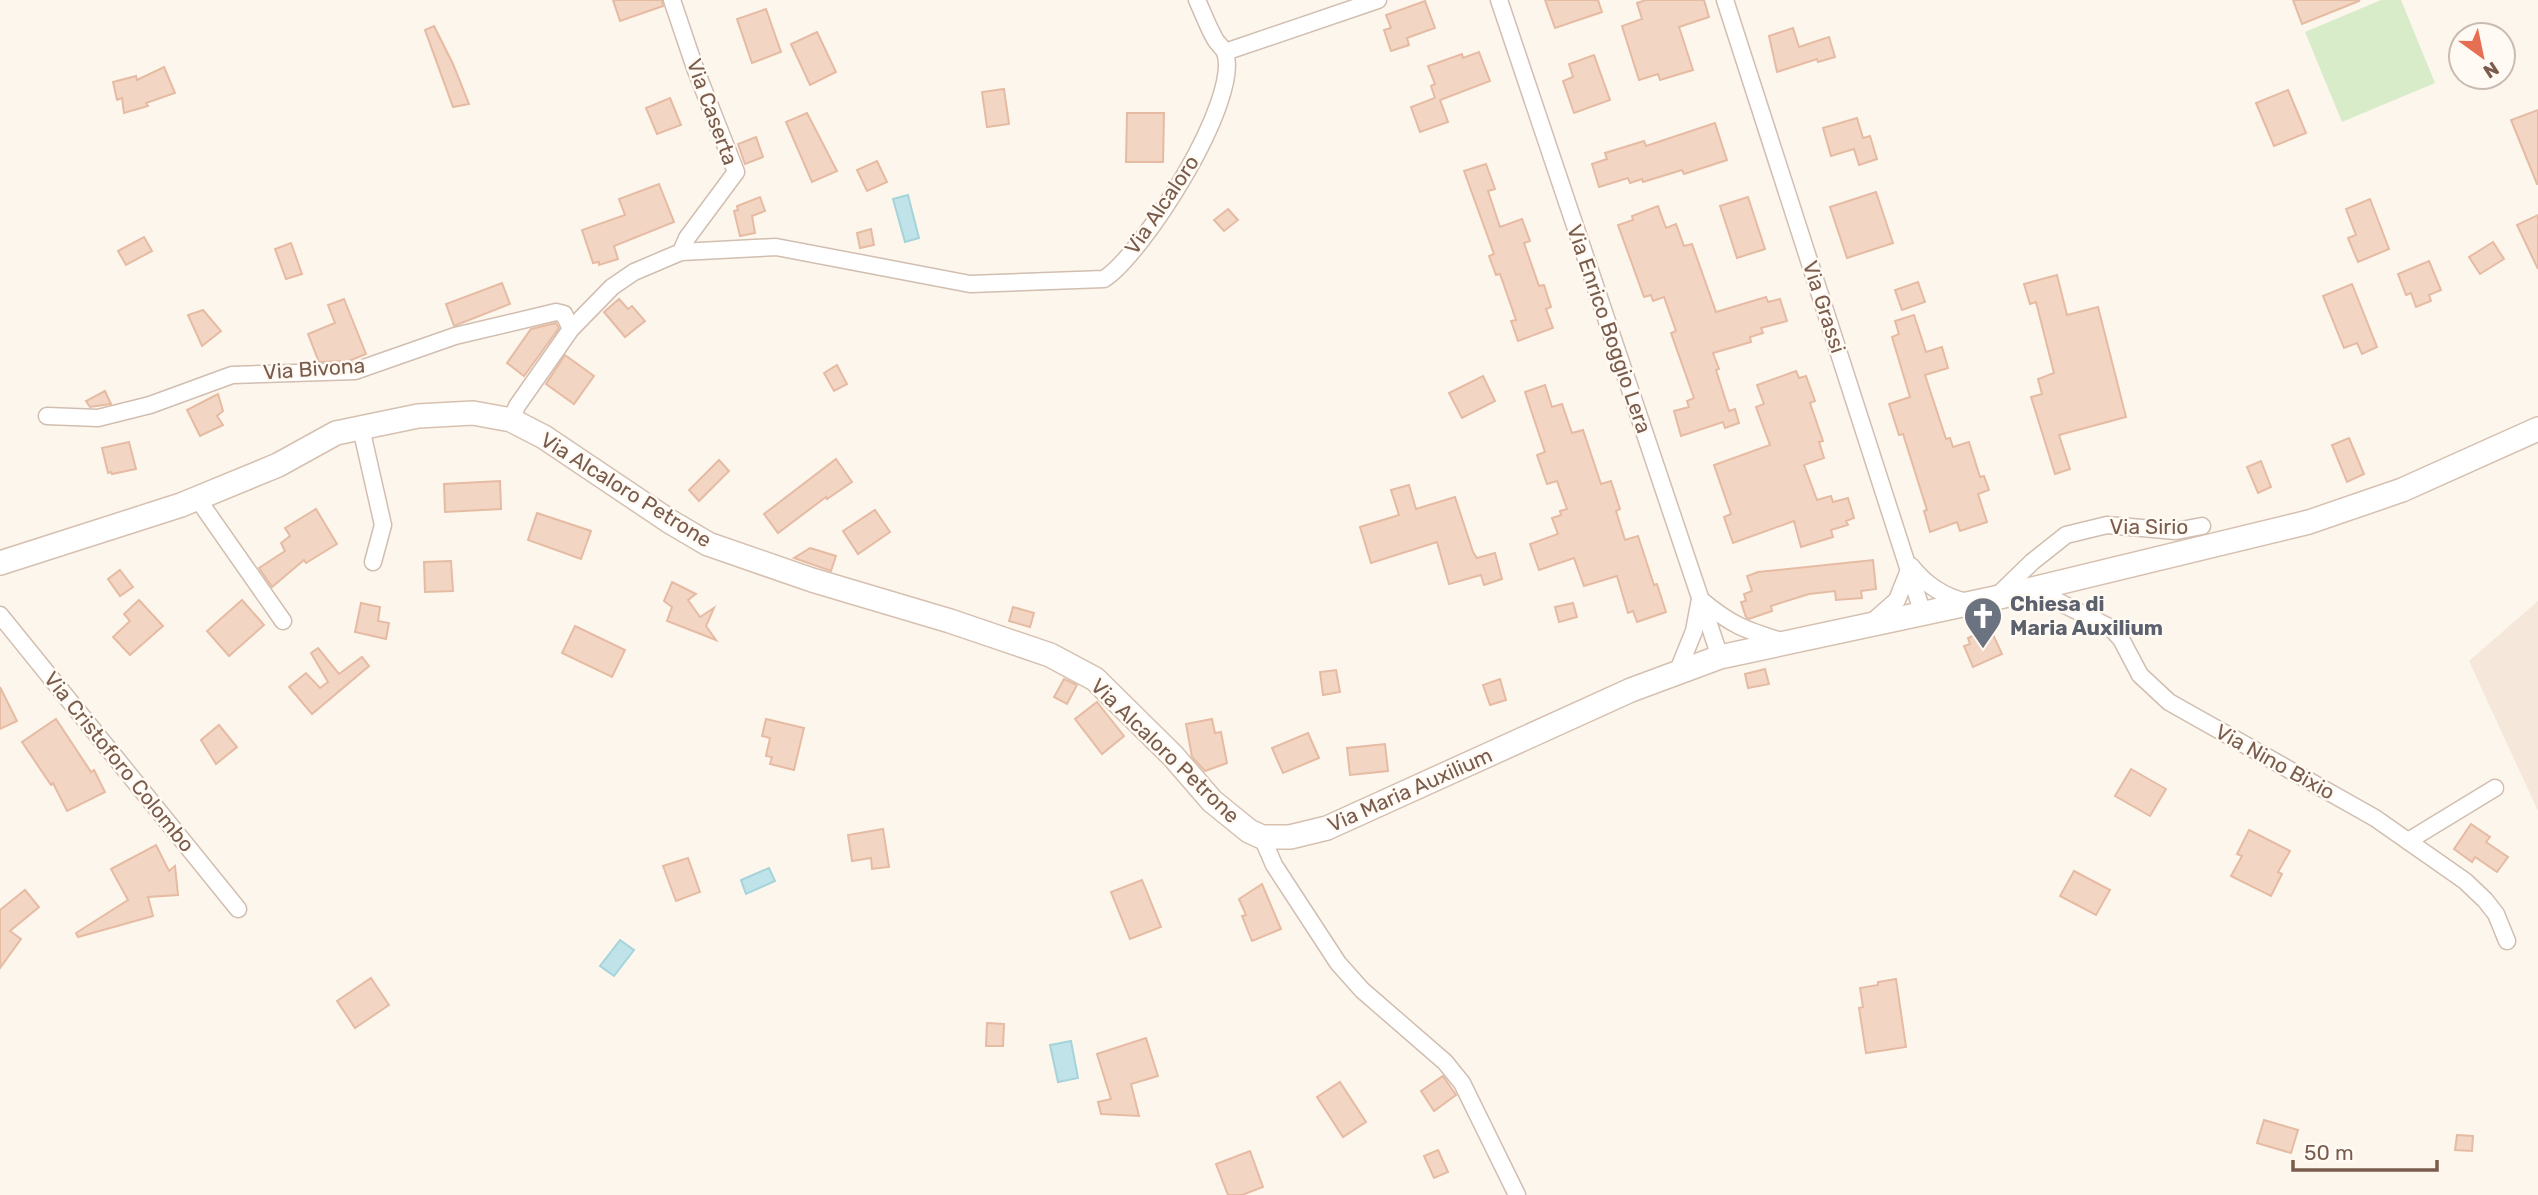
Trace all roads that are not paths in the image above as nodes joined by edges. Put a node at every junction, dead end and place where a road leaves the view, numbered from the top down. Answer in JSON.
{"nodes":[{"id":1,"x":672,"y":0,"type":"edge"},
{"id":2,"x":1197,"y":0,"type":"edge"},
{"id":3,"x":1378,"y":0,"type":"edge"},
{"id":4,"x":1499,"y":0,"type":"edge"},
{"id":5,"x":1726,"y":0,"type":"edge"},
{"id":6,"x":1224,"y":52,"type":"junction"},
{"id":7,"x":681,"y":252,"type":"junction"},
{"id":8,"x":571,"y":329,"type":"junction"},
{"id":9,"x":47,"y":416,"type":"dead end"},
{"id":10,"x":510,"y":420,"type":"junction"},
{"id":11,"x":361,"y":428,"type":"junction"},
{"id":12,"x":2538,"y":429,"type":"edge"},
{"id":13,"x":197,"y":498,"type":"junction"},
{"id":14,"x":2205,"y":537,"type":"junction"},
{"id":15,"x":373,"y":562,"type":"dead end"},
{"id":16,"x":0,"y":563,"type":"edge"},
{"id":17,"x":1907,"y":564,"type":"junction"},
{"id":18,"x":2041,"y":587,"type":"junction"},
{"id":19,"x":1995,"y":598,"type":"junction"},
{"id":20,"x":1700,"y":599,"type":"junction"},
{"id":21,"x":1972,"y":603,"type":"junction"},
{"id":22,"x":1923,"y":614,"type":"junction"},
{"id":23,"x":0,"y":615,"type":"edge"},
{"id":24,"x":283,"y":621,"type":"dead end"},
{"id":25,"x":1868,"y":626,"type":"junction"},
{"id":26,"x":1787,"y":643,"type":"junction"},
{"id":27,"x":1720,"y":657,"type":"junction"},
{"id":28,"x":1676,"y":673,"type":"junction"},
{"id":29,"x":2495,"y":788,"type":"dead end"},
{"id":30,"x":1262,"y":837,"type":"junction"},
{"id":31,"x":2408,"y":841,"type":"junction"},
{"id":32,"x":238,"y":909,"type":"dead end"},
{"id":33,"x":2507,"y":941,"type":"dead end"},
{"id":34,"x":1517,"y":1195,"type":"edge"}],
"edges":[{"from":1,"to":7,"type":"street","name":"Via Caserta"},
{"from":2,"to":6,"type":"street","name":"Via Alcaloro"},
{"from":3,"to":6,"type":"street"},
{"from":4,"to":20,"type":"street","name":"Via Enrico Boggio Lera"},
{"from":5,"to":17,"type":"street","name":"Via Grassi"},
{"from":6,"to":7,"type":"street","name":"Via Alcaloro"},
{"from":7,"to":8,"type":"street"},
{"from":8,"to":9,"type":"street","name":"Via Bivona"},
{"from":8,"to":10,"type":"street"},
{"from":10,"to":11,"type":"street","name":"Via Alcaloro Petrone"},
{"from":10,"to":30,"type":"street","name":"Via Alcaloro Petrone"},
{"from":11,"to":13,"type":"street","name":"Via Alcaloro Petrone"},
{"from":11,"to":15,"type":"street"},
{"from":12,"to":14,"type":"street","name":"Via Maria Auxilium"},
{"from":13,"to":16,"type":"street","name":"Via Alcaloro Petrone"},
{"from":13,"to":24,"type":"street"},
{"from":14,"to":18,"type":"street","name":"Via Maria Auxilium"},
{"from":14,"to":19,"type":"street","name":"Via Sirio"},
{"from":17,"to":21,"type":"street"},
{"from":17,"to":22,"type":"street","name":"Via Grassi"},
{"from":17,"to":25,"type":"street"},
{"from":18,"to":19,"type":"street","name":"Via Maria Auxilium"},
{"from":18,"to":31,"type":"street","name":"Via Nino Bixio"},
{"from":19,"to":21,"type":"street","name":"Via Maria Auxilium"},
{"from":20,"to":26,"type":"street"},
{"from":20,"to":27,"type":"street","name":"Via Enrico Boggio Lera"},
{"from":20,"to":28,"type":"street"},
{"from":21,"to":22,"type":"street","name":"Via Maria Auxilium"},
{"from":22,"to":25,"type":"street","name":"Via Maria Auxilium"},
{"from":23,"to":32,"type":"street","name":"Via Cristoforo Colombo"},
{"from":25,"to":26,"type":"street","name":"Via Maria Auxilium"},
{"from":26,"to":27,"type":"street","name":"Via Maria Auxilium"},
{"from":27,"to":28,"type":"street","name":"Via Maria Auxilium"},
{"from":28,"to":30,"type":"street","name":"Via Maria Auxilium"},
{"from":29,"to":31,"type":"street"},
{"from":30,"to":34,"type":"street","name":"Via Alcaloro Petrone"},
{"from":31,"to":33,"type":"street","name":"Via Nino Bixio"}]}
